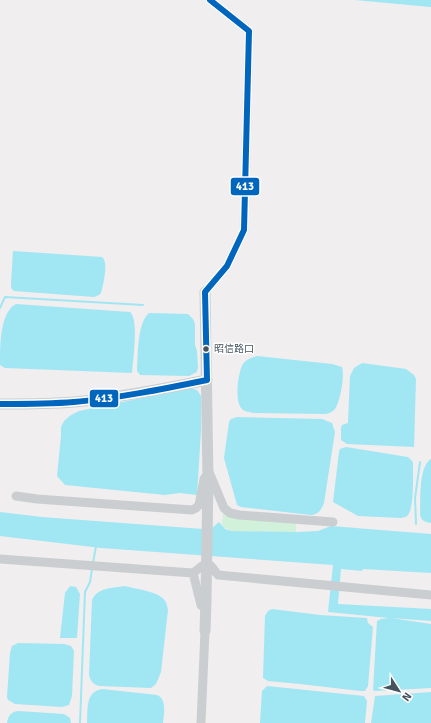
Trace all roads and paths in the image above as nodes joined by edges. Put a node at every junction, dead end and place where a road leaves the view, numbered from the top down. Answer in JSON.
{"nodes":[{"id":1,"x":210,"y":0,"type":"edge"},
{"id":2,"x":205,"y":292,"type":"joint"},
{"id":3,"x":207,"y":380,"type":"junction"},
{"id":4,"x":0,"y":404,"type":"edge"},
{"id":5,"x":208,"y":475,"type":"junction"},
{"id":6,"x":16,"y":496,"type":"dead end"},
{"id":7,"x":333,"y":522,"type":"dead end"},
{"id":8,"x":0,"y":559,"type":"edge"},
{"id":9,"x":193,"y":573,"type":"junction"},
{"id":10,"x":431,"y":595,"type":"edge"},
{"id":11,"x":206,"y":605,"type":"junction"},
{"id":12,"x":205,"y":631,"type":"joint"},
{"id":13,"x":201,"y":723,"type":"edge"}],
"edges":[{"from":1,"to":2,"type":"street"},
{"from":2,"to":3,"type":"street"},
{"from":3,"to":4,"type":"street"},
{"from":3,"to":5,"type":"street"},
{"from":5,"to":6,"type":"street"},
{"from":5,"to":7,"type":"street"},
{"from":5,"to":11,"type":"street","bridge":true},
{"from":8,"to":9,"type":"street"},
{"from":9,"to":10,"type":"street"},
{"from":9,"to":11,"type":"street"},
{"from":11,"to":12,"type":"street"},
{"from":12,"to":13,"type":"street"}]}
